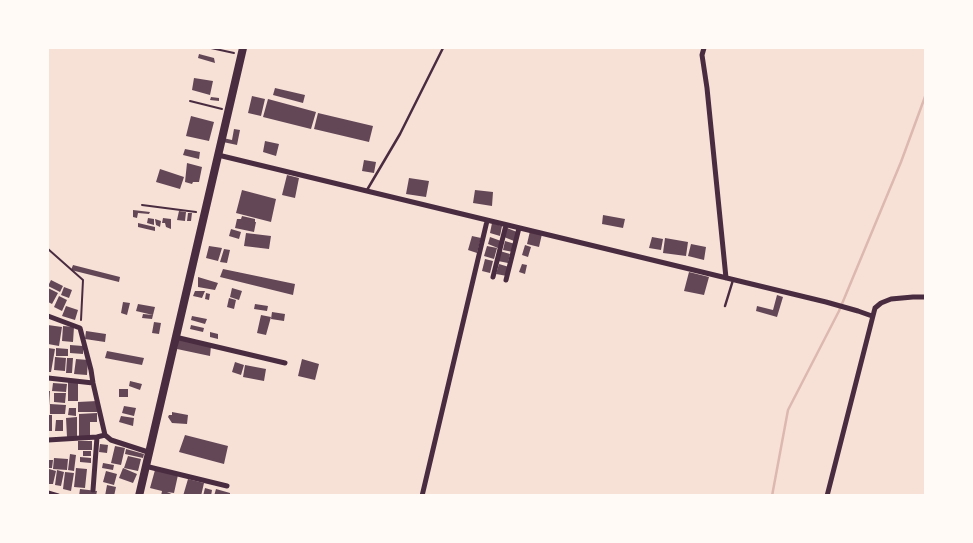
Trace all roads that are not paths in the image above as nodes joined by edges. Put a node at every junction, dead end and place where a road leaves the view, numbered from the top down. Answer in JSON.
{"nodes":[{"id":1,"x":443,"y":48,"type":"edge"},
{"id":2,"x":704,"y":48,"type":"edge"},
{"id":3,"x":242,"y":51,"type":"edge"},
{"id":4,"x":218,"y":155,"type":"junction"},
{"id":5,"x":366,"y":191,"type":"junction"},
{"id":6,"x":487,"y":220,"type":"junction"},
{"id":7,"x":506,"y":225,"type":"junction"},
{"id":8,"x":520,"y":228,"type":"junction"},
{"id":9,"x":493,"y":276,"type":"dead end"},
{"id":10,"x":730,"y":279,"type":"junction"},
{"id":11,"x":506,"y":280,"type":"dead end"},
{"id":12,"x":926,"y":298,"type":"edge"},
{"id":13,"x":725,"y":306,"type":"dead end"},
{"id":14,"x":48,"y":316,"type":"edge"},
{"id":15,"x":872,"y":316,"type":"junction"},
{"id":16,"x":175,"y":337,"type":"junction"},
{"id":17,"x":285,"y":363,"type":"dead end"},
{"id":18,"x":48,"y":378,"type":"edge"},
{"id":19,"x":92,"y":383,"type":"junction"},
{"id":20,"x":105,"y":435,"type":"junction"},
{"id":21,"x":97,"y":437,"type":"junction"},
{"id":22,"x":48,"y":440,"type":"edge"},
{"id":23,"x":148,"y":452,"type":"junction"},
{"id":24,"x":145,"y":466,"type":"junction"},
{"id":25,"x":227,"y":486,"type":"dead end"},
{"id":26,"x":93,"y":490,"type":"dead end"},
{"id":27,"x":48,"y":493,"type":"edge"},
{"id":28,"x":58,"y":496,"type":"edge"},
{"id":29,"x":139,"y":496,"type":"edge"},
{"id":30,"x":422,"y":496,"type":"edge"},
{"id":31,"x":827,"y":496,"type":"edge"}],
"edges":[{"from":1,"to":5,"type":"lane"},
{"from":2,"to":10,"type":"street"},
{"from":3,"to":4,"type":"main road"},
{"from":4,"to":5,"type":"street"},
{"from":4,"to":16,"type":"main road"},
{"from":5,"to":6,"type":"street"},
{"from":6,"to":7,"type":"street"},
{"from":6,"to":30,"type":"street"},
{"from":7,"to":8,"type":"street"},
{"from":7,"to":9,"type":"street"},
{"from":8,"to":10,"type":"street"},
{"from":8,"to":11,"type":"street"},
{"from":10,"to":13,"type":"lane"},
{"from":10,"to":15,"type":"street"},
{"from":12,"to":15,"type":"street"},
{"from":14,"to":19,"type":"street"},
{"from":15,"to":31,"type":"street"},
{"from":16,"to":17,"type":"street"},
{"from":16,"to":23,"type":"main road"},
{"from":18,"to":19,"type":"street"},
{"from":19,"to":20,"type":"street"},
{"from":20,"to":21,"type":"street"},
{"from":20,"to":23,"type":"street"},
{"from":21,"to":22,"type":"street"},
{"from":21,"to":26,"type":"street"},
{"from":23,"to":24,"type":"main road"},
{"from":24,"to":25,"type":"street"},
{"from":24,"to":29,"type":"main road"},
{"from":27,"to":28,"type":"street"}]}
